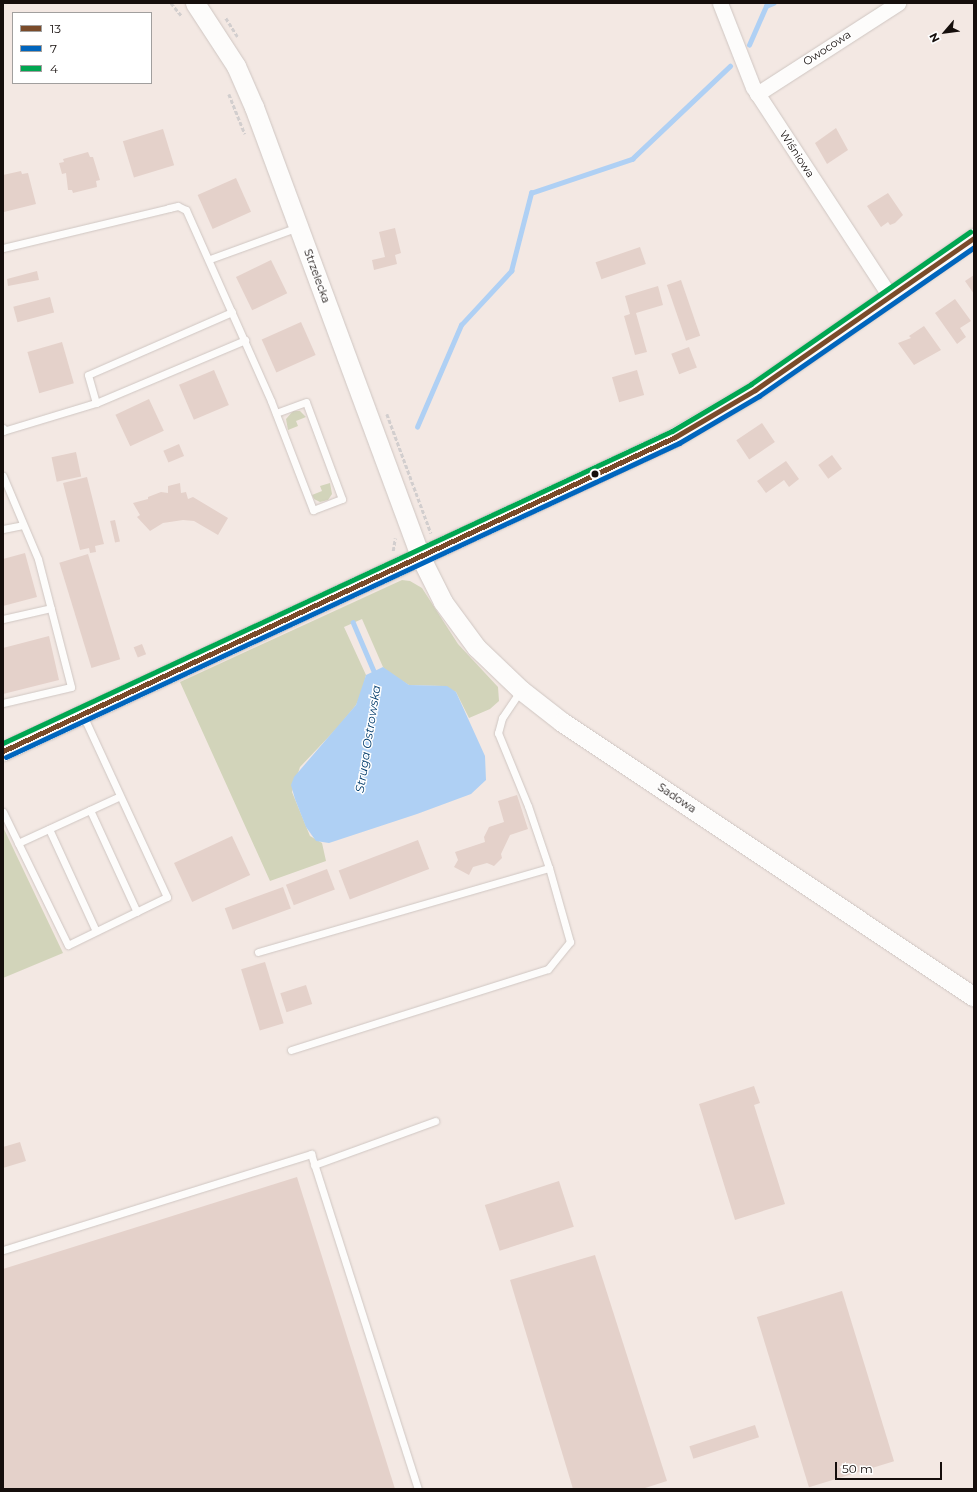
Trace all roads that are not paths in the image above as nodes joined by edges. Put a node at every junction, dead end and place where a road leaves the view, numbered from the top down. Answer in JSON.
{"nodes":[{"id":1,"x":195,"y":3,"type":"edge"},
{"id":2,"x":720,"y":3,"type":"edge"},
{"id":3,"x":898,"y":3,"type":"edge"},
{"id":4,"x":757,"y":94,"type":"junction"},
{"id":5,"x":299,"y":227,"type":"junction"},
{"id":6,"x":974,"y":238,"type":"edge"},
{"id":7,"x":3,"y":248,"type":"edge"},
{"id":8,"x":210,"y":259,"type":"junction"},
{"id":9,"x":890,"y":296,"type":"junction"},
{"id":10,"x":232,"y":312,"type":"junction"},
{"id":11,"x":245,"y":340,"type":"junction"},
{"id":12,"x":96,"y":403,"type":"junction"},
{"id":13,"x":276,"y":413,"type":"junction"},
{"id":14,"x":3,"y":430,"type":"edge"},
{"id":15,"x":3,"y":476,"type":"edge"},
{"id":16,"x":23,"y":525,"type":"junction"},
{"id":17,"x":3,"y":529,"type":"edge"},
{"id":18,"x":421,"y":558,"type":"junction"},
{"id":19,"x":50,"y":608,"type":"junction"},
{"id":20,"x":3,"y":619,"type":"edge"},
{"id":21,"x":521,"y":690,"type":"junction"},
{"id":22,"x":3,"y":703,"type":"edge"},
{"id":23,"x":82,"y":714,"type":"junction"},
{"id":24,"x":3,"y":751,"type":"edge"},
{"id":25,"x":120,"y":796,"type":"junction"},
{"id":26,"x":90,"y":810,"type":"junction"},
{"id":27,"x":3,"y":812,"type":"edge"},
{"id":28,"x":49,"y":829,"type":"junction"},
{"id":29,"x":18,"y":843,"type":"junction"},
{"id":30,"x":549,"y":868,"type":"junction"},
{"id":31,"x":137,"y":912,"type":"junction"},
{"id":32,"x":96,"y":931,"type":"junction"},
{"id":33,"x":258,"y":952,"type":"dead end"},
{"id":34,"x":974,"y":997,"type":"edge"},
{"id":35,"x":291,"y":1050,"type":"dead end"},
{"id":36,"x":435,"y":1121,"type":"dead end"},
{"id":37,"x":314,"y":1165,"type":"junction"},
{"id":38,"x":3,"y":1250,"type":"edge"},
{"id":39,"x":418,"y":1489,"type":"edge"}],
"edges":[{"from":1,"to":5,"type":"street","name":"Strzelecka"},
{"from":2,"to":4,"type":"street","name":"Wiśniowa"},
{"from":3,"to":4,"type":"street","name":"Owocowa"},
{"from":4,"to":9,"type":"street","name":"Wiśniowa"},
{"from":5,"to":8,"type":"lane"},
{"from":5,"to":18,"type":"street","name":"Strzelecka"},
{"from":6,"to":9,"type":"street"},
{"from":7,"to":8,"type":"lane"},
{"from":8,"to":10,"type":"lane"},
{"from":9,"to":18,"type":"street"},
{"from":10,"to":11,"type":"lane"},
{"from":10,"to":12,"type":"lane"},
{"from":11,"to":12,"type":"lane"},
{"from":11,"to":13,"type":"lane"},
{"from":12,"to":14,"type":"lane"},
{"from":13,"to":13,"type":"lane"},
{"from":15,"to":16,"type":"lane"},
{"from":16,"to":17,"type":"lane"},
{"from":16,"to":19,"type":"lane"},
{"from":18,"to":21,"type":"street","name":"Sadowa"},
{"from":18,"to":23,"type":"street"},
{"from":19,"to":20,"type":"lane"},
{"from":19,"to":22,"type":"lane"},
{"from":21,"to":30,"type":"lane"},
{"from":21,"to":34,"type":"street","name":"Sadowa"},
{"from":23,"to":24,"type":"street"},
{"from":23,"to":25,"type":"lane"},
{"from":25,"to":26,"type":"lane"},
{"from":25,"to":31,"type":"lane"},
{"from":26,"to":28,"type":"lane"},
{"from":26,"to":31,"type":"lane"},
{"from":27,"to":29,"type":"lane"},
{"from":28,"to":29,"type":"lane"},
{"from":28,"to":32,"type":"lane"},
{"from":29,"to":32,"type":"lane"},
{"from":30,"to":33,"type":"lane"},
{"from":30,"to":35,"type":"lane"},
{"from":31,"to":32,"type":"lane"},
{"from":36,"to":37,"type":"lane"},
{"from":37,"to":38,"type":"lane"},
{"from":37,"to":39,"type":"lane"}]}
